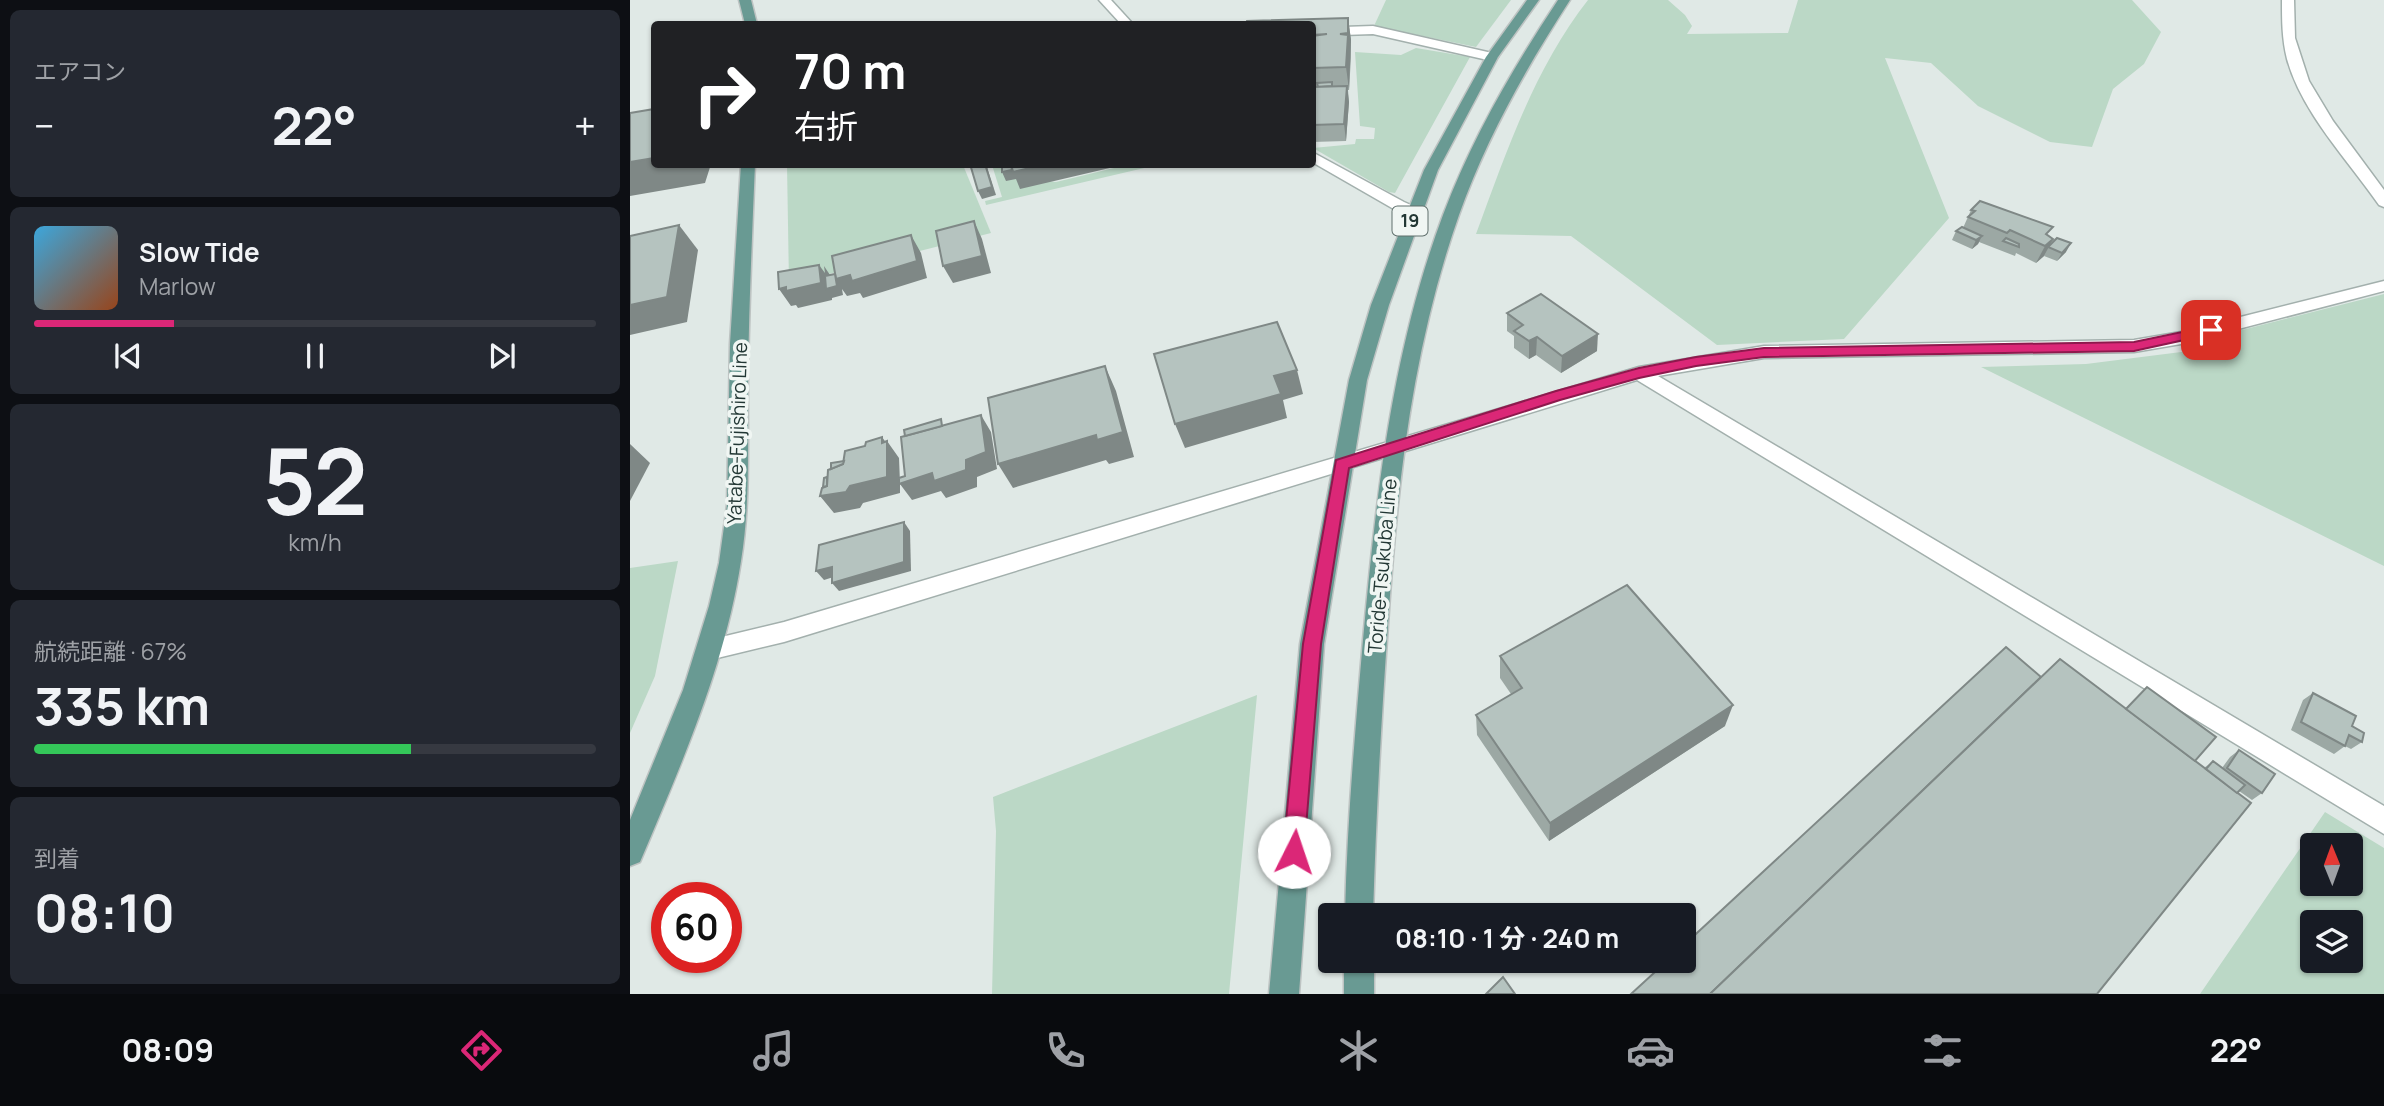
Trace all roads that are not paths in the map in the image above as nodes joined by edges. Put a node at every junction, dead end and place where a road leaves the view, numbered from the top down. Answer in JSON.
{"nodes":[{"id":1,"x":745,"y":0,"type":"edge"},
{"id":2,"x":1105,"y":0,"type":"edge"},
{"id":3,"x":1533,"y":0,"type":"edge"},
{"id":4,"x":1564,"y":0,"type":"edge"},
{"id":5,"x":2288,"y":0,"type":"edge"},
{"id":6,"x":750,"y":21,"type":"edge"},
{"id":7,"x":1125,"y":21,"type":"edge"},
{"id":8,"x":1316,"y":32,"type":"edge"},
{"id":9,"x":1492,"y":57,"type":"junction"},
{"id":10,"x":1316,"y":158,"type":"edge"},
{"id":11,"x":748,"y":168,"type":"edge"},
{"id":12,"x":2384,"y":202,"type":"edge"},
{"id":13,"x":1414,"y":210,"type":"junction"},
{"id":14,"x":2384,"y":286,"type":"edge"},
{"id":15,"x":1639,"y":373,"type":"junction"},
{"id":16,"x":1393,"y":449,"type":"junction"},
{"id":17,"x":1342,"y":464,"type":"junction"},
{"id":18,"x":709,"y":650,"type":"junction"},
{"id":19,"x":2384,"y":821,"type":"edge"},
{"id":20,"x":630,"y":852,"type":"edge"},
{"id":21,"x":1359,"y":903,"type":"edge"},
{"id":22,"x":1359,"y":973,"type":"edge"},
{"id":23,"x":1284,"y":994,"type":"edge"},
{"id":24,"x":1359,"y":994,"type":"edge"}],
"edges":[{"from":1,"to":6,"type":"main road"},
{"from":2,"to":7,"type":"street"},
{"from":3,"to":9,"type":"main road","number":"19"},
{"from":4,"to":16,"type":"main road","name":"Toride-Tsukuba Line","number":"19"},
{"from":5,"to":12,"type":"street"},
{"from":8,"to":9,"type":"street"},
{"from":9,"to":13,"type":"main road","number":"19"},
{"from":10,"to":13,"type":"street"},
{"from":11,"to":18,"type":"main road","name":"Yatabe-Fujishiro Line"},
{"from":13,"to":17,"type":"main road","number":"19"},
{"from":14,"to":15,"type":"street"},
{"from":15,"to":16,"type":"street"},
{"from":15,"to":19,"type":"street"},
{"from":16,"to":17,"type":"street"},
{"from":16,"to":21,"type":"main road","name":"Toride-Tsukuba Line","number":"19"},
{"from":17,"to":18,"type":"street"},
{"from":17,"to":23,"type":"main road","number":"19"},
{"from":18,"to":20,"type":"main road","name":"Yatabe-Fujishiro Line"},
{"from":22,"to":24,"type":"main road"}]}
